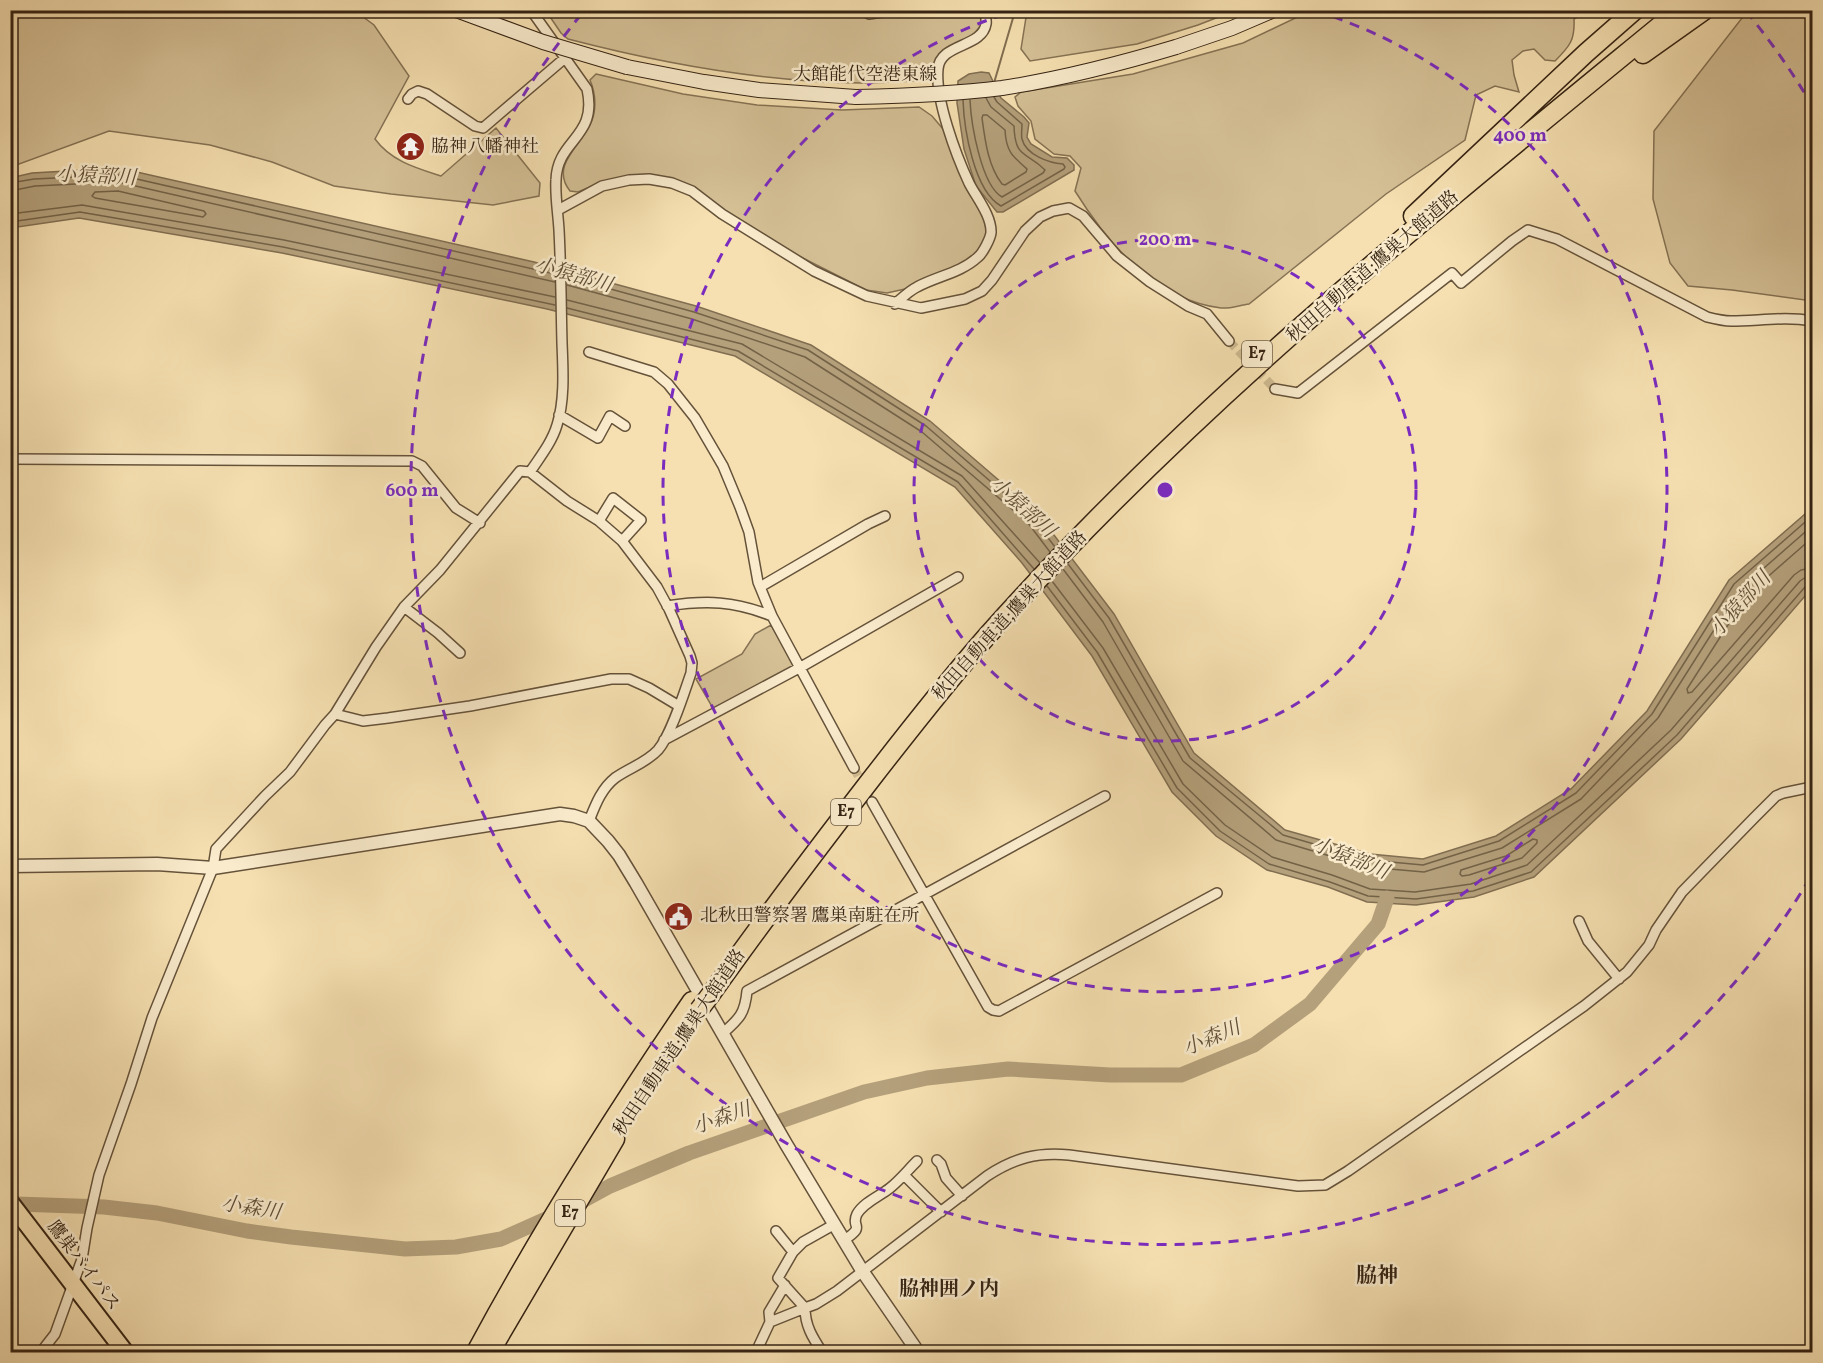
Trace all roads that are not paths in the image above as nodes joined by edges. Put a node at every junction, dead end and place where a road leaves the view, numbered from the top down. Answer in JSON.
{"nodes":[{"id":1,"x":456,"y":10,"type":"edge"},
{"id":2,"x":531,"y":10,"type":"edge"},
{"id":3,"x":863,"y":10,"type":"edge"},
{"id":4,"x":896,"y":10,"type":"edge"},
{"id":5,"x":984,"y":10,"type":"edge"},
{"id":6,"x":1274,"y":10,"type":"edge"},
{"id":7,"x":1635,"y":10,"type":"edge"},
{"id":8,"x":1664,"y":10,"type":"edge"},
{"id":9,"x":1679,"y":10,"type":"edge"},
{"id":10,"x":1705,"y":10,"type":"edge"},
{"id":11,"x":565,"y":58,"type":"junction"},
{"id":12,"x":408,"y":99,"type":"dead end"},
{"id":13,"x":558,"y":210,"type":"junction"},
{"id":14,"x":1413,"y":216,"type":"junction"},
{"id":15,"x":1389,"y":250,"type":"junction"},
{"id":16,"x":895,"y":304,"type":"junction"},
{"id":17,"x":1812,"y":321,"type":"edge"},
{"id":18,"x":1229,"y":341,"type":"tunnel mouth"},
{"id":19,"x":589,"y":352,"type":"dead end"},
{"id":20,"x":1275,"y":389,"type":"dead end"},
{"id":21,"x":559,"y":415,"type":"junction"},
{"id":22,"x":625,"y":426,"type":"dead end"},
{"id":23,"x":10,"y":459,"type":"edge"},
{"id":24,"x":530,"y":472,"type":"junction"},
{"id":25,"x":1109,"y":502,"type":"junction"},
{"id":26,"x":885,"y":516,"type":"dead end"},
{"id":27,"x":599,"y":521,"type":"junction"},
{"id":28,"x":480,"y":524,"type":"junction"},
{"id":29,"x":622,"y":541,"type":"junction"},
{"id":30,"x":958,"y":577,"type":"dead end"},
{"id":31,"x":760,"y":587,"type":"junction"},
{"id":32,"x":668,"y":606,"type":"junction"},
{"id":33,"x":404,"y":607,"type":"junction"},
{"id":34,"x":772,"y":616,"type":"junction"},
{"id":35,"x":460,"y":653,"type":"dead end"},
{"id":36,"x":801,"y":667,"type":"junction"},
{"id":37,"x":679,"y":706,"type":"junction"},
{"id":38,"x":335,"y":714,"type":"junction"},
{"id":39,"x":664,"y":740,"type":"junction"},
{"id":40,"x":854,"y":768,"type":"tunnel mouth"},
{"id":41,"x":1812,"y":787,"type":"edge"},
{"id":42,"x":1105,"y":796,"type":"dead end"},
{"id":43,"x":873,"y":802,"type":"tunnel mouth"},
{"id":44,"x":589,"y":822,"type":"junction"},
{"id":45,"x":10,"y":866,"type":"edge"},
{"id":46,"x":213,"y":868,"type":"junction"},
{"id":47,"x":1217,"y":893,"type":"dead end"},
{"id":48,"x":924,"y":895,"type":"junction"},
{"id":49,"x":1579,"y":921,"type":"dead end"},
{"id":50,"x":1619,"y":979,"type":"junction"},
{"id":51,"x":722,"y":1034,"type":"junction"},
{"id":52,"x":938,"y":1160,"type":"dead end"},
{"id":53,"x":917,"y":1161,"type":"dead end"},
{"id":54,"x":904,"y":1175,"type":"junction"},
{"id":55,"x":962,"y":1196,"type":"junction"},
{"id":56,"x":10,"y":1202,"type":"edge"},
{"id":57,"x":941,"y":1212,"type":"junction"},
{"id":58,"x":558,"y":1221,"type":"junction"},
{"id":59,"x":835,"y":1224,"type":"junction"},
{"id":60,"x":776,"y":1231,"type":"dead end"},
{"id":61,"x":844,"y":1240,"type":"junction"},
{"id":62,"x":793,"y":1252,"type":"junction"},
{"id":63,"x":863,"y":1272,"type":"junction"},
{"id":64,"x":72,"y":1285,"type":"junction"},
{"id":65,"x":784,"y":1285,"type":"junction"},
{"id":66,"x":512,"y":1299,"type":"junction"},
{"id":67,"x":805,"y":1308,"type":"junction"},
{"id":68,"x":770,"y":1322,"type":"junction"},
{"id":69,"x":48,"y":1344,"type":"junction"},
{"id":70,"x":41,"y":1353,"type":"edge"},
{"id":71,"x":55,"y":1353,"type":"edge"},
{"id":72,"x":125,"y":1353,"type":"edge"},
{"id":73,"x":462,"y":1353,"type":"edge"},
{"id":74,"x":476,"y":1353,"type":"edge"},
{"id":75,"x":490,"y":1353,"type":"edge"},
{"id":76,"x":499,"y":1353,"type":"edge"},
{"id":77,"x":756,"y":1353,"type":"edge"},
{"id":78,"x":822,"y":1353,"type":"edge"},
{"id":79,"x":918,"y":1353,"type":"edge"}],
"edges":[{"from":1,"to":6,"type":"main road","name":"大館能代空港東線","bridge":true},
{"from":2,"to":11,"type":"street"},
{"from":3,"to":4,"type":"street"},
{"from":5,"to":16,"type":"street"},
{"from":7,"to":14,"type":"highway"},
{"from":8,"to":14,"type":"highway","name":"秋田自動車道;鷹巣大館道路","number":"E7"},
{"from":9,"to":15,"type":"highway","name":"秋田自動車道;鷹巣大館道路","number":"E7"},
{"from":10,"to":15,"type":"highway"},
{"from":11,"to":12,"type":"street"},
{"from":11,"to":13,"type":"street"},
{"from":13,"to":16,"type":"street"},
{"from":13,"to":21,"type":"street"},
{"from":14,"to":25,"type":"highway","name":"秋田自動車道;鷹巣大館道路","number":"E7"},
{"from":15,"to":25,"type":"highway","name":"秋田自動車道;鷹巣大館道路","number":"E7"},
{"from":16,"to":18,"type":"street"},
{"from":17,"to":20,"type":"street"},
{"from":19,"to":31,"type":"street"},
{"from":21,"to":22,"type":"street"},
{"from":21,"to":24,"type":"street"},
{"from":23,"to":28,"type":"street"},
{"from":24,"to":27,"type":"street"},
{"from":24,"to":28,"type":"street"},
{"from":25,"to":58,"type":"highway","name":"秋田自動車道;鷹巣大館道路","number":"E7","bridge":true},
{"from":26,"to":31,"type":"street"},
{"from":27,"to":29,"type":"street"},
{"from":27,"to":29,"type":"street"},
{"from":28,"to":33,"type":"street"},
{"from":29,"to":32,"type":"street"},
{"from":30,"to":36,"type":"street"},
{"from":31,"to":34,"type":"street"},
{"from":32,"to":34,"type":"street"},
{"from":32,"to":37,"type":"street"},
{"from":33,"to":35,"type":"street"},
{"from":33,"to":38,"type":"street"},
{"from":34,"to":36,"type":"street"},
{"from":36,"to":39,"type":"street"},
{"from":36,"to":40,"type":"street"},
{"from":37,"to":38,"type":"street"},
{"from":37,"to":39,"type":"street"},
{"from":38,"to":46,"type":"street"},
{"from":39,"to":44,"type":"street"},
{"from":41,"to":50,"type":"street"},
{"from":42,"to":48,"type":"street"},
{"from":43,"to":48,"type":"street"},
{"from":44,"to":46,"type":"street"},
{"from":44,"to":51,"type":"street"},
{"from":45,"to":46,"type":"street"},
{"from":46,"to":64,"type":"street"},
{"from":47,"to":48,"type":"street"},
{"from":48,"to":51,"type":"street"},
{"from":49,"to":50,"type":"street"},
{"from":50,"to":55,"type":"street"},
{"from":51,"to":59,"type":"street"},
{"from":52,"to":55,"type":"street"},
{"from":53,"to":54,"type":"street"},
{"from":54,"to":57,"type":"street"},
{"from":54,"to":61,"type":"street"},
{"from":55,"to":57,"type":"street"},
{"from":56,"to":64,"type":"highway","name":"鷹巣バイパス"},
{"from":57,"to":63,"type":"street"},
{"from":58,"to":66,"type":"highway"},
{"from":58,"to":66,"type":"highway"},
{"from":59,"to":61,"type":"street"},
{"from":59,"to":62,"type":"street"},
{"from":60,"to":62,"type":"street"},
{"from":61,"to":63,"type":"street"},
{"from":62,"to":65,"type":"street"},
{"from":63,"to":67,"type":"street"},
{"from":63,"to":79,"type":"street"},
{"from":64,"to":69,"type":"street"},
{"from":64,"to":72,"type":"highway","name":"鷹巣バイパス"},
{"from":65,"to":67,"type":"street"},
{"from":65,"to":68,"type":"street"},
{"from":66,"to":73,"type":"highway"},
{"from":66,"to":74,"type":"highway"},
{"from":66,"to":75,"type":"highway"},
{"from":66,"to":76,"type":"highway"},
{"from":67,"to":68,"type":"street"},
{"from":67,"to":78,"type":"street"},
{"from":68,"to":77,"type":"street"},
{"from":69,"to":70,"type":"street"},
{"from":69,"to":71,"type":"street"}]}
